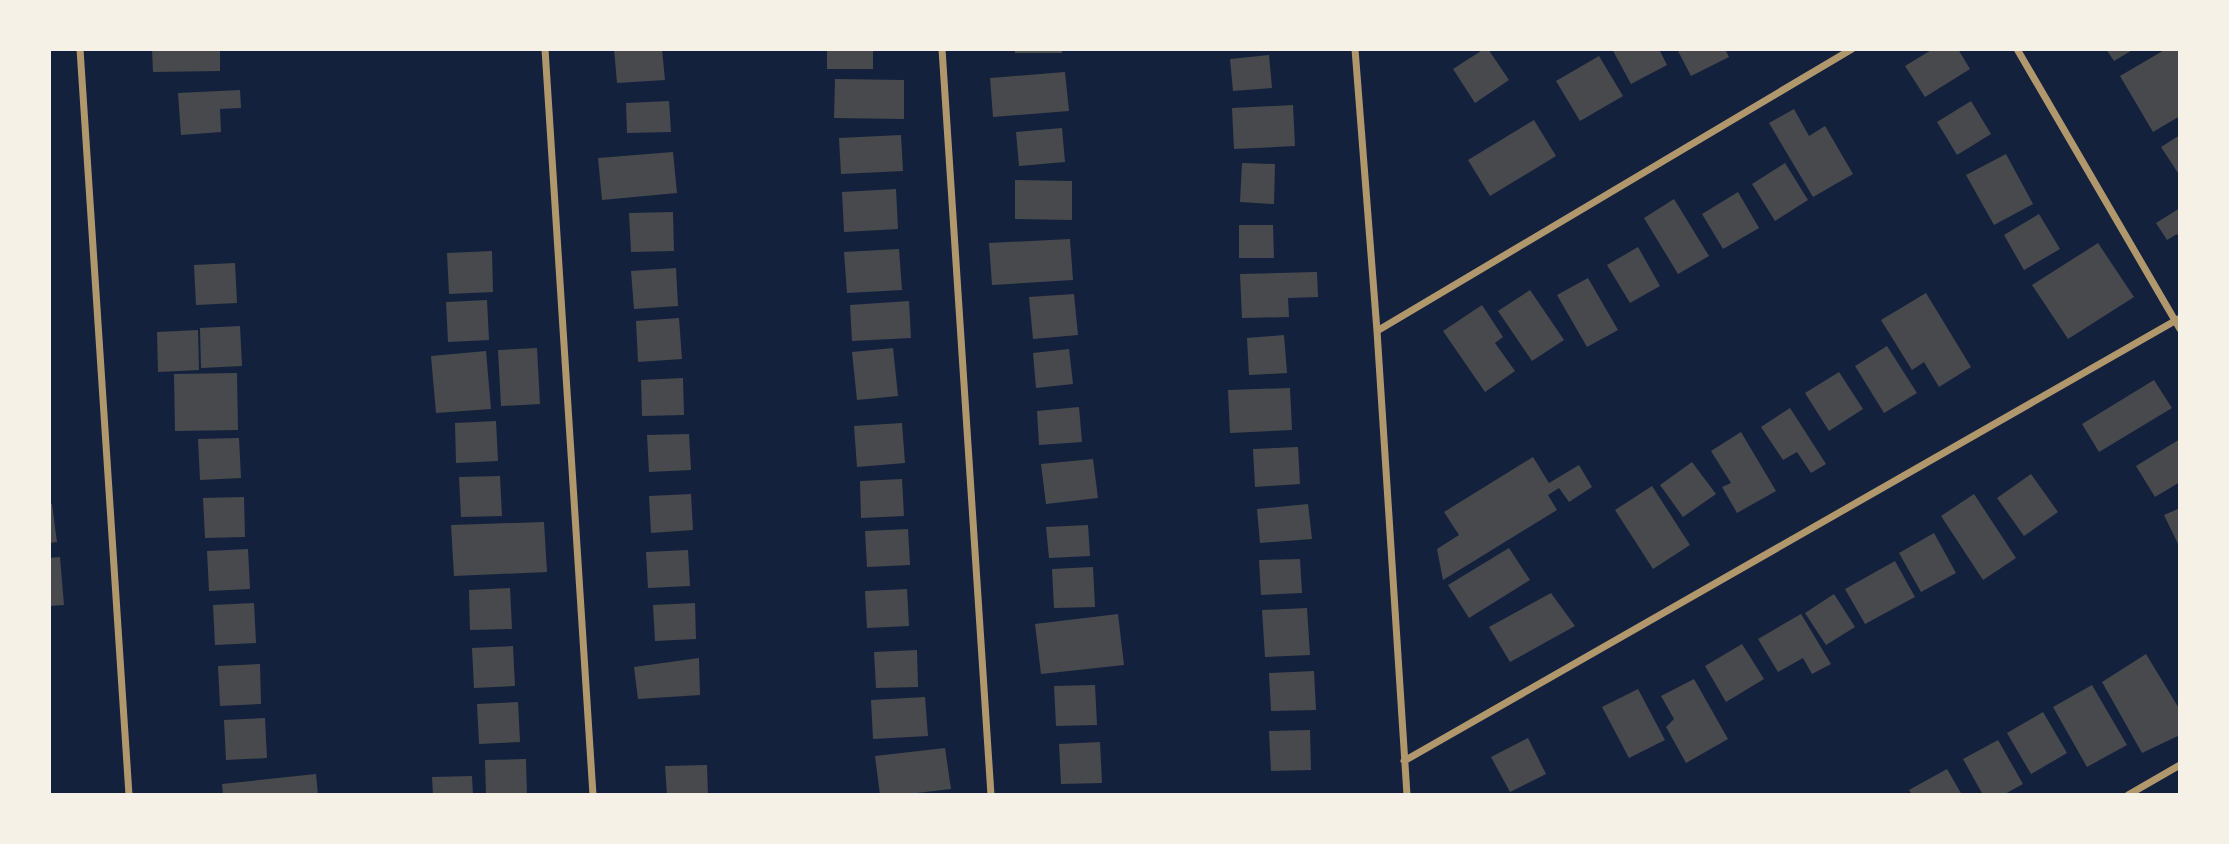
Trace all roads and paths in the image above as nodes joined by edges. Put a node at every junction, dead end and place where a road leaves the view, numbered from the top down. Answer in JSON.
{"nodes":[{"id":1,"x":80,"y":49,"type":"edge"},
{"id":2,"x":545,"y":49,"type":"edge"},
{"id":3,"x":942,"y":49,"type":"edge"},
{"id":4,"x":1355,"y":49,"type":"edge"},
{"id":5,"x":1852,"y":49,"type":"edge"},
{"id":6,"x":2017,"y":49,"type":"edge"},
{"id":7,"x":2178,"y":319,"type":"edge"},
{"id":8,"x":2180,"y":329,"type":"edge"},
{"id":9,"x":1377,"y":331,"type":"junction"},
{"id":10,"x":1404,"y":761,"type":"junction"},
{"id":11,"x":2180,"y":765,"type":"edge"},
{"id":12,"x":129,"y":795,"type":"edge"},
{"id":13,"x":593,"y":795,"type":"edge"},
{"id":14,"x":991,"y":795,"type":"edge"},
{"id":15,"x":1407,"y":795,"type":"edge"},
{"id":16,"x":2129,"y":795,"type":"edge"}],
"edges":[{"from":1,"to":12,"type":"street"},
{"from":2,"to":13,"type":"street"},
{"from":3,"to":14,"type":"street"},
{"from":4,"to":9,"type":"street"},
{"from":5,"to":9,"type":"street"},
{"from":6,"to":7,"type":"street"},
{"from":7,"to":8,"type":"street"},
{"from":7,"to":10,"type":"street"},
{"from":9,"to":10,"type":"street"},
{"from":10,"to":15,"type":"street"},
{"from":11,"to":16,"type":"street"}]}
